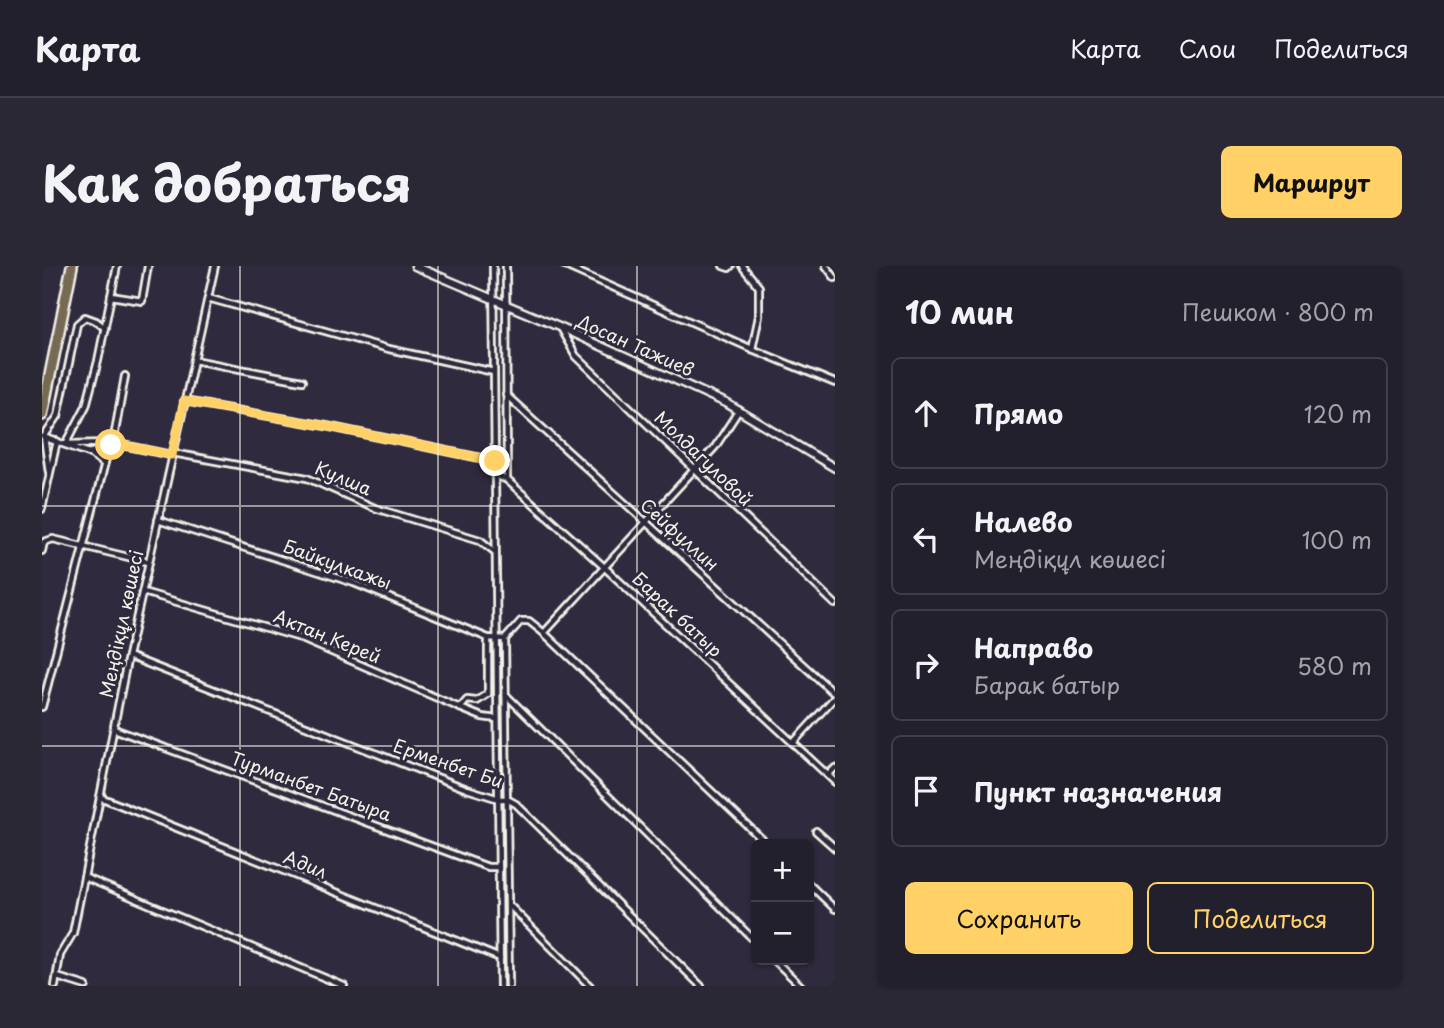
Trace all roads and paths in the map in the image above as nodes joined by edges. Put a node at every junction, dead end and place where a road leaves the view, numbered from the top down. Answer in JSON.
{"nodes":[{"id":1,"x":72,"y":266,"type":"edge"},
{"id":2,"x":117,"y":266,"type":"edge"},
{"id":3,"x":148,"y":266,"type":"edge"},
{"id":4,"x":215,"y":266,"type":"edge"},
{"id":5,"x":415,"y":266,"type":"edge"},
{"id":6,"x":493,"y":266,"type":"edge"},
{"id":7,"x":506,"y":266,"type":"edge"},
{"id":8,"x":565,"y":266,"type":"edge"},
{"id":9,"x":742,"y":266,"type":"edge"},
{"id":10,"x":826,"y":266,"type":"edge"},
{"id":11,"x":835,"y":278,"type":"edge"},
{"id":12,"x":111,"y":296,"type":"junction"},
{"id":13,"x":208,"y":298,"type":"junction"},
{"id":14,"x":494,"y":300,"type":"junction"},
{"id":15,"x":506,"y":306,"type":"junction"},
{"id":16,"x":559,"y":327,"type":"junction"},
{"id":17,"x":104,"y":328,"type":"junction"},
{"id":18,"x":752,"y":349,"type":"junction"},
{"id":19,"x":194,"y":360,"type":"junction"},
{"id":20,"x":494,"y":372,"type":"junction"},
{"id":21,"x":125,"y":376,"type":"dead end"},
{"id":22,"x":302,"y":381,"type":"dead end"},
{"id":23,"x":835,"y":383,"type":"edge"},
{"id":24,"x":506,"y":395,"type":"junction"},
{"id":25,"x":184,"y":401,"type":"junction"},
{"id":26,"x":738,"y":410,"type":"junction"},
{"id":27,"x":42,"y":415,"type":"edge"},
{"id":28,"x":43,"y":437,"type":"edge"},
{"id":29,"x":57,"y":441,"type":"junction"},
{"id":30,"x":66,"y":444,"type":"junction"},
{"id":31,"x":111,"y":445,"type":"junction"},
{"id":32,"x":89,"y":453,"type":"junction"},
{"id":33,"x":172,"y":454,"type":"junction"},
{"id":34,"x":495,"y":461,"type":"junction"},
{"id":35,"x":104,"y":464,"type":"junction"},
{"id":36,"x":835,"y":468,"type":"edge"},
{"id":37,"x":693,"y":469,"type":"junction"},
{"id":38,"x":49,"y":472,"type":"junction"},
{"id":39,"x":495,"y":475,"type":"junction"},
{"id":40,"x":508,"y":480,"type":"junction"},
{"id":41,"x":42,"y":509,"type":"edge"},
{"id":42,"x":158,"y":520,"type":"junction"},
{"id":43,"x":644,"y":522,"type":"junction"},
{"id":44,"x":82,"y":546,"type":"junction"},
{"id":45,"x":42,"y":551,"type":"edge"},
{"id":46,"x":495,"y":551,"type":"junction"},
{"id":47,"x":149,"y":562,"type":"junction"},
{"id":48,"x":603,"y":566,"type":"junction"},
{"id":49,"x":143,"y":592,"type":"junction"},
{"id":50,"x":835,"y":604,"type":"edge"},
{"id":51,"x":544,"y":633,"type":"junction"},
{"id":52,"x":488,"y":638,"type":"junction"},
{"id":53,"x":505,"y":639,"type":"junction"},
{"id":54,"x":495,"y":640,"type":"junction"},
{"id":55,"x":128,"y":656,"type":"junction"},
{"id":56,"x":506,"y":695,"type":"junction"},
{"id":57,"x":835,"y":695,"type":"edge"},
{"id":58,"x":42,"y":707,"type":"edge"},
{"id":59,"x":460,"y":708,"type":"junction"},
{"id":60,"x":497,"y":719,"type":"junction"},
{"id":61,"x":114,"y":729,"type":"junction"},
{"id":62,"x":793,"y":743,"type":"junction"},
{"id":63,"x":835,"y":768,"type":"edge"},
{"id":64,"x":828,"y":775,"type":"junction"},
{"id":65,"x":835,"y":782,"type":"edge"},
{"id":66,"x":100,"y":797,"type":"junction"},
{"id":67,"x":499,"y":799,"type":"junction"},
{"id":68,"x":507,"y":799,"type":"junction"},
{"id":69,"x":816,"y":831,"type":"dead end"},
{"id":70,"x":762,"y":839,"type":"edge"},
{"id":71,"x":835,"y":848,"type":"edge"},
{"id":72,"x":499,"y":867,"type":"junction"},
{"id":73,"x":84,"y":877,"type":"junction"},
{"id":74,"x":814,"y":889,"type":"edge"},
{"id":75,"x":508,"y":904,"type":"junction"},
{"id":76,"x":835,"y":909,"type":"edge"},
{"id":77,"x":751,"y":937,"type":"edge"},
{"id":78,"x":500,"y":958,"type":"junction"},
{"id":79,"x":779,"y":965,"type":"edge"},
{"id":80,"x":57,"y":977,"type":"junction"},
{"id":81,"x":55,"y":986,"type":"edge"},
{"id":82,"x":86,"y":986,"type":"edge"},
{"id":83,"x":344,"y":986,"type":"edge"},
{"id":84,"x":500,"y":986,"type":"edge"},
{"id":85,"x":509,"y":986,"type":"edge"},
{"id":86,"x":590,"y":986,"type":"edge"},
{"id":87,"x":701,"y":986,"type":"edge"},
{"id":88,"x":801,"y":986,"type":"edge"}],
"edges":[{"from":1,"to":27,"type":"highway"},
{"from":2,"to":12,"type":"street"},
{"from":3,"to":12,"type":"street"},
{"from":4,"to":13,"type":"street","name":"Меңдіқұл көшесі"},
{"from":5,"to":14,"type":"street","name":"Досан Тажиев"},
{"from":6,"to":14,"type":"street"},
{"from":7,"to":15,"type":"street"},
{"from":8,"to":18,"type":"street"},
{"from":9,"to":18,"type":"street"},
{"from":10,"to":11,"type":"street"},
{"from":12,"to":17,"type":"street"},
{"from":13,"to":19,"type":"street","name":"Меңдіқұл көшесі"},
{"from":13,"to":20,"type":"street"},
{"from":14,"to":15,"type":"street","name":"Досан Тажиев"},
{"from":14,"to":20,"type":"street"},
{"from":15,"to":16,"type":"street","name":"Досан Тажиев"},
{"from":15,"to":24,"type":"street"},
{"from":16,"to":26,"type":"street","name":"Досан Тажиев"},
{"from":16,"to":37,"type":"street","name":"Молдагуловой"},
{"from":17,"to":28,"type":"street"},
{"from":17,"to":30,"type":"street"},
{"from":18,"to":23,"type":"street"},
{"from":19,"to":22,"type":"street"},
{"from":19,"to":25,"type":"street","name":"Меңдіқұл көшесі"},
{"from":20,"to":34,"type":"street"},
{"from":21,"to":31,"type":"street"},
{"from":24,"to":40,"type":"street"},
{"from":24,"to":43,"type":"street","name":"Сейфуллин"},
{"from":25,"to":33,"type":"street","name":"Меңдіқұл көшесі"},
{"from":25,"to":34,"type":"street"},
{"from":26,"to":36,"type":"street","name":"Досан Тажиев"},
{"from":26,"to":37,"type":"street"},
{"from":28,"to":29,"type":"street"},
{"from":28,"to":38,"type":"street"},
{"from":29,"to":30,"type":"street"},
{"from":29,"to":38,"type":"street"},
{"from":30,"to":31,"type":"street","name":"Кулша"},
{"from":30,"to":32,"type":"street"},
{"from":31,"to":32,"type":"street"},
{"from":31,"to":33,"type":"street","name":"Кулша"},
{"from":31,"to":35,"type":"street"},
{"from":32,"to":35,"type":"street"},
{"from":33,"to":42,"type":"street","name":"Меңдіқұл көшесі"},
{"from":33,"to":46,"type":"street","name":"Кулша"},
{"from":34,"to":39,"type":"street"},
{"from":35,"to":44,"type":"street"},
{"from":37,"to":43,"type":"street"},
{"from":37,"to":50,"type":"street","name":"Молдагуловой"},
{"from":38,"to":41,"type":"street"},
{"from":39,"to":40,"type":"street","name":"Барак батыр"},
{"from":39,"to":46,"type":"street"},
{"from":40,"to":48,"type":"street","name":"Барак батыр"},
{"from":42,"to":47,"type":"street","name":"Меңдіқұл көшесі"},
{"from":42,"to":52,"type":"street","name":"Байкулкажы"},
{"from":43,"to":48,"type":"street"},
{"from":43,"to":57,"type":"street","name":"Сейфуллин"},
{"from":44,"to":45,"type":"street"},
{"from":44,"to":47,"type":"street"},
{"from":44,"to":58,"type":"street"},
{"from":46,"to":54,"type":"street"},
{"from":47,"to":49,"type":"street","name":"Меңдіқұл көшесі"},
{"from":48,"to":51,"type":"street"},
{"from":48,"to":62,"type":"street","name":"Барак батыр"},
{"from":49,"to":55,"type":"street","name":"Меңдіқұл көшесі"},
{"from":49,"to":59,"type":"street","name":"Актан Керей"},
{"from":51,"to":53,"type":"street"},
{"from":51,"to":70,"type":"street"},
{"from":52,"to":54,"type":"street","name":"Байкулкажы"},
{"from":52,"to":59,"type":"street"},
{"from":53,"to":54,"type":"street","name":"Байкулкажы"},
{"from":53,"to":56,"type":"street"},
{"from":54,"to":60,"type":"street"},
{"from":55,"to":61,"type":"street","name":"Меңдіқұл көшесі"},
{"from":55,"to":67,"type":"street","name":"Ерменбет Би"},
{"from":56,"to":68,"type":"street"},
{"from":56,"to":77,"type":"street"},
{"from":57,"to":62,"type":"street"},
{"from":59,"to":60,"type":"street","name":"Актан Керей"},
{"from":60,"to":67,"type":"street"},
{"from":61,"to":66,"type":"street","name":"Меңдіқұл көшесі"},
{"from":61,"to":72,"type":"street","name":"Турманбет Батыра"},
{"from":62,"to":64,"type":"street","name":"Барак батыр"},
{"from":63,"to":64,"type":"street"},
{"from":64,"to":65,"type":"street","name":"Барак батыр"},
{"from":66,"to":73,"type":"street","name":"Меңдіқұл көшесі"},
{"from":66,"to":78,"type":"street","name":"Адил"},
{"from":67,"to":68,"type":"street","name":"Ерменбет Би"},
{"from":67,"to":72,"type":"street"},
{"from":68,"to":75,"type":"street"},
{"from":68,"to":87,"type":"street","name":"Ерменбет Би"},
{"from":69,"to":71,"type":"street"},
{"from":72,"to":78,"type":"street"},
{"from":73,"to":80,"type":"street","name":"Меңдіқұл көшесі"},
{"from":73,"to":83,"type":"street"},
{"from":74,"to":76,"type":"street"},
{"from":75,"to":85,"type":"street"},
{"from":75,"to":86,"type":"street"},
{"from":78,"to":84,"type":"street"},
{"from":79,"to":88,"type":"street"},
{"from":80,"to":81,"type":"street","name":"Меңдіқұл көшесі"},
{"from":80,"to":82,"type":"street"}]}
